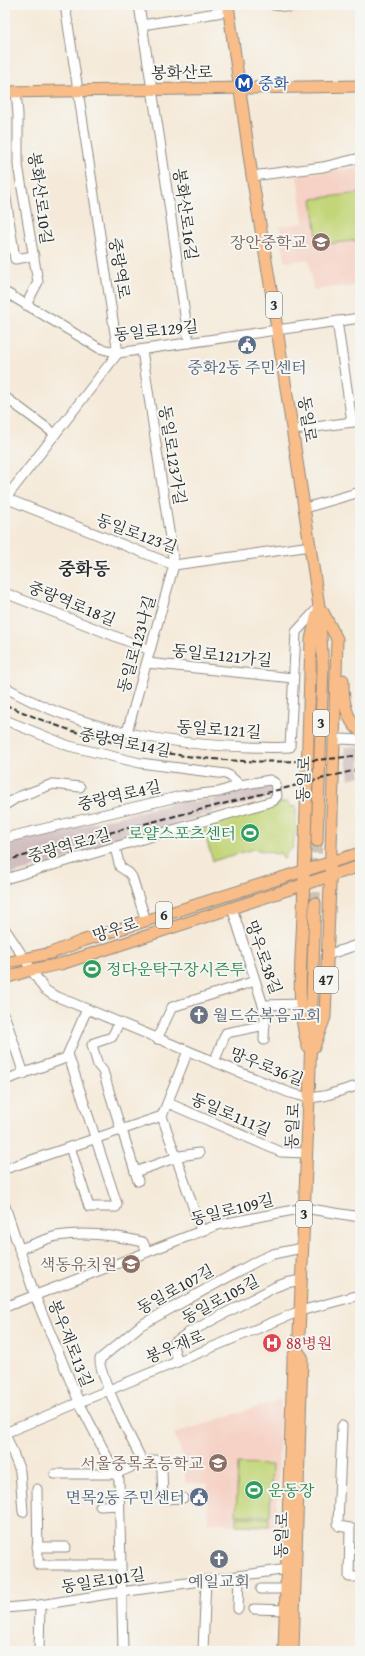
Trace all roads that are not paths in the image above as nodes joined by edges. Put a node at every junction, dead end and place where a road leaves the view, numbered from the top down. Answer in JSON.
{"nodes":[{"id":1,"x":65,"y":5,"type":"edge"},
{"id":2,"x":139,"y":5,"type":"edge"},
{"id":3,"x":274,"y":5,"type":"edge"},
{"id":4,"x":295,"y":5,"type":"edge"},
{"id":5,"x":228,"y":8,"type":"edge"},
{"id":6,"x":142,"y":25,"type":"junction"},
{"id":7,"x":360,"y":86,"type":"edge"},
{"id":8,"x":240,"y":88,"type":"junction"},
{"id":9,"x":153,"y":89,"type":"junction"},
{"id":10,"x":10,"y":91,"type":"edge"},
{"id":11,"x":78,"y":91,"type":"junction"},
{"id":12,"x":360,"y":158,"type":"edge"},
{"id":13,"x":252,"y":176,"type":"junction"},
{"id":14,"x":5,"y":192,"type":"edge"},
{"id":15,"x":34,"y":256,"type":"junction"},
{"id":16,"x":5,"y":292,"type":"edge"},
{"id":17,"x":26,"y":305,"type":"junction"},
{"id":18,"x":360,"y":318,"type":"edge"},
{"id":19,"x":337,"y":321,"type":"junction"},
{"id":20,"x":278,"y":330,"type":"junction"},
{"id":21,"x":189,"y":343,"type":"junction"},
{"id":22,"x":142,"y":350,"type":"junction"},
{"id":23,"x":118,"y":353,"type":"junction"},
{"id":24,"x":5,"y":397,"type":"edge"},
{"id":25,"x":356,"y":421,"type":"edge"},
{"id":26,"x":293,"y":430,"type":"junction"},
{"id":27,"x":55,"y":434,"type":"junction"},
{"id":28,"x":360,"y":492,"type":"edge"},
{"id":29,"x":5,"y":499,"type":"edge"},
{"id":30,"x":305,"y":508,"type":"junction"},
{"id":31,"x":311,"y":546,"type":"junction"},
{"id":32,"x":174,"y":565,"type":"junction"},
{"id":33,"x":5,"y":593,"type":"edge"},
{"id":34,"x":319,"y":606,"type":"junction"},
{"id":35,"x":336,"y":639,"type":"junction"},
{"id":36,"x":150,"y":650,"type":"junction"},
{"id":37,"x":147,"y":663,"type":"junction"},
{"id":38,"x":293,"y":678,"type":"junction"},
{"id":39,"x":5,"y":688,"type":"edge"},
{"id":40,"x":5,"y":720,"type":"edge"},
{"id":41,"x":360,"y":731,"type":"edge"},
{"id":42,"x":127,"y":732,"type":"junction"},
{"id":43,"x":360,"y":740,"type":"edge"},
{"id":44,"x":334,"y":742,"type":"junction"},
{"id":45,"x":240,"y":785,"type":"junction"},
{"id":46,"x":80,"y":787,"type":"dead end"},
{"id":47,"x":5,"y":805,"type":"edge"},
{"id":48,"x":5,"y":838,"type":"edge"},
{"id":49,"x":305,"y":840,"type":"junction"},
{"id":50,"x":330,"y":840,"type":"junction"},
{"id":51,"x":317,"y":841,"type":"tunnel mouth"},
{"id":52,"x":115,"y":848,"type":"junction"},
{"id":53,"x":360,"y":853,"type":"edge"},
{"id":54,"x":330,"y":863,"type":"junction"},
{"id":55,"x":360,"y":866,"type":"edge"},
{"id":56,"x":304,"y":871,"type":"junction"},
{"id":57,"x":330,"y":876,"type":"junction"},
{"id":58,"x":5,"y":879,"type":"edge"},
{"id":59,"x":303,"y":884,"type":"junction"},
{"id":60,"x":329,"y":900,"type":"junction"},
{"id":61,"x":303,"y":902,"type":"junction"},
{"id":62,"x":315,"y":903,"type":"tunnel mouth"},
{"id":63,"x":232,"y":908,"type":"junction"},
{"id":64,"x":146,"y":921,"type":"junction"},
{"id":65,"x":5,"y":929,"type":"edge"},
{"id":66,"x":360,"y":944,"type":"edge"},
{"id":67,"x":327,"y":955,"type":"junction"},
{"id":68,"x":25,"y":959,"type":"junction"},
{"id":69,"x":5,"y":963,"type":"edge"},
{"id":70,"x":32,"y":970,"type":"junction"},
{"id":71,"x":5,"y":978,"type":"edge"},
{"id":72,"x":255,"y":981,"type":"junction"},
{"id":73,"x":301,"y":1004,"type":"junction"},
{"id":74,"x":263,"y":1005,"type":"junction"},
{"id":75,"x":87,"y":1009,"type":"junction"},
{"id":76,"x":5,"y":1017,"type":"edge"},
{"id":77,"x":119,"y":1023,"type":"junction"},
{"id":78,"x":265,"y":1025,"type":"junction"},
{"id":79,"x":157,"y":1039,"type":"junction"},
{"id":80,"x":264,"y":1040,"type":"dead end"},
{"id":81,"x":188,"y":1051,"type":"junction"},
{"id":82,"x":68,"y":1054,"type":"junction"},
{"id":83,"x":310,"y":1058,"type":"junction"},
{"id":84,"x":214,"y":1062,"type":"junction"},
{"id":85,"x":24,"y":1074,"type":"junction"},
{"id":86,"x":5,"y":1080,"type":"edge"},
{"id":87,"x":360,"y":1085,"type":"edge"},
{"id":88,"x":309,"y":1098,"type":"junction"},
{"id":89,"x":168,"y":1103,"type":"junction"},
{"id":90,"x":162,"y":1116,"type":"junction"},
{"id":91,"x":122,"y":1130,"type":"junction"},
{"id":92,"x":96,"y":1138,"type":"junction"},
{"id":93,"x":70,"y":1147,"type":"junction"},
{"id":94,"x":306,"y":1153,"type":"junction"},
{"id":95,"x":199,"y":1154,"type":"dead end"},
{"id":96,"x":176,"y":1157,"type":"junction"},
{"id":97,"x":5,"y":1169,"type":"edge"},
{"id":98,"x":5,"y":1206,"type":"edge"},
{"id":99,"x":304,"y":1208,"type":"junction"},
{"id":100,"x":360,"y":1217,"type":"edge"},
{"id":101,"x":201,"y":1230,"type":"junction"},
{"id":102,"x":302,"y":1248,"type":"junction"},
{"id":103,"x":19,"y":1249,"type":"junction"},
{"id":104,"x":147,"y":1252,"type":"junction"},
{"id":105,"x":301,"y":1280,"type":"junction"},
{"id":106,"x":360,"y":1295,"type":"edge"},
{"id":107,"x":35,"y":1296,"type":"junction"},
{"id":108,"x":5,"y":1307,"type":"edge"},
{"id":109,"x":300,"y":1311,"type":"junction"},
{"id":110,"x":297,"y":1350,"type":"junction"},
{"id":111,"x":178,"y":1362,"type":"junction"},
{"id":112,"x":110,"y":1390,"type":"junction"},
{"id":113,"x":79,"y":1402,"type":"junction"},
{"id":114,"x":342,"y":1426,"type":"dead end"},
{"id":115,"x":5,"y":1433,"type":"edge"},
{"id":116,"x":143,"y":1462,"type":"junction"},
{"id":117,"x":55,"y":1474,"type":"dead end"},
{"id":118,"x":115,"y":1474,"type":"junction"},
{"id":119,"x":37,"y":1489,"type":"dead end"},
{"id":120,"x":183,"y":1498,"type":"dead end"},
{"id":121,"x":119,"y":1505,"type":"junction"},
{"id":122,"x":100,"y":1506,"type":"dead end"},
{"id":123,"x":24,"y":1512,"type":"dead end"},
{"id":124,"x":37,"y":1548,"type":"junction"},
{"id":125,"x":66,"y":1548,"type":"dead end"},
{"id":126,"x":120,"y":1564,"type":"junction"},
{"id":127,"x":288,"y":1569,"type":"junction"},
{"id":128,"x":239,"y":1576,"type":"junction"},
{"id":129,"x":360,"y":1577,"type":"edge"},
{"id":130,"x":206,"y":1580,"type":"junction"},
{"id":131,"x":261,"y":1589,"type":"dead end"},
{"id":132,"x":287,"y":1589,"type":"junction"},
{"id":133,"x":121,"y":1592,"type":"junction"},
{"id":134,"x":40,"y":1605,"type":"junction"},
{"id":135,"x":5,"y":1608,"type":"edge"},
{"id":136,"x":238,"y":1609,"type":"dead end"},
{"id":137,"x":254,"y":1610,"type":"dead end"},
{"id":138,"x":286,"y":1610,"type":"junction"},
{"id":139,"x":39,"y":1651,"type":"edge"},
{"id":140,"x":123,"y":1651,"type":"edge"},
{"id":141,"x":204,"y":1651,"type":"edge"},
{"id":142,"x":284,"y":1651,"type":"edge"},
{"id":143,"x":293,"y":1651,"type":"edge"}],
"edges":[{"from":1,"to":11,"type":"street","name":"중랑역로"},
{"from":2,"to":6,"type":"street","name":"봉화산로16길"},
{"from":3,"to":4,"type":"street"},
{"from":5,"to":6,"type":"street"},
{"from":5,"to":8,"type":"main road","name":"동일로","number":"3"},
{"from":6,"to":9,"type":"street","name":"봉화산로16길"},
{"from":7,"to":8,"type":"main road","name":"봉화산로"},
{"from":8,"to":9,"type":"main road","name":"봉화산로"},
{"from":8,"to":13,"type":"main road","name":"동일로","number":"3"},
{"from":9,"to":11,"type":"main road","name":"봉화산로"},
{"from":9,"to":21,"type":"street","name":"봉화산로16길"},
{"from":10,"to":11,"type":"main road","name":"봉화산로"},
{"from":10,"to":15,"type":"street","name":"봉화산로10길"},
{"from":11,"to":23,"type":"street","name":"중랑역로"},
{"from":12,"to":13,"type":"street"},
{"from":13,"to":20,"type":"main road","name":"동일로","number":"3"},
{"from":14,"to":15,"type":"street"},
{"from":15,"to":17,"type":"street","name":"봉화산로10길"},
{"from":16,"to":17,"type":"street","name":"동일로129길"},
{"from":17,"to":23,"type":"street","name":"동일로129길"},
{"from":18,"to":19,"type":"street","name":"동일로129길"},
{"from":19,"to":20,"type":"street","name":"동일로129길"},
{"from":19,"to":25,"type":"street"},
{"from":20,"to":21,"type":"street","name":"동일로129길"},
{"from":20,"to":26,"type":"main road","name":"동일로","number":"3"},
{"from":21,"to":22,"type":"street","name":"동일로129길"},
{"from":22,"to":23,"type":"street","name":"동일로129길"},
{"from":22,"to":32,"type":"street","name":"동일로123가길"},
{"from":23,"to":27,"type":"street"},
{"from":24,"to":27,"type":"street"},
{"from":25,"to":26,"type":"street"},
{"from":26,"to":30,"type":"main road","name":"동일로","number":"3"},
{"from":27,"to":29,"type":"street"},
{"from":28,"to":30,"type":"street"},
{"from":29,"to":32,"type":"street","name":"동일로123길"},
{"from":30,"to":31,"type":"main road","name":"동일로","number":"3"},
{"from":31,"to":32,"type":"street","name":"동일로123길"},
{"from":31,"to":34,"type":"main road","name":"동일로","number":"3"},
{"from":32,"to":36,"type":"street","name":"동일로123나길"},
{"from":33,"to":36,"type":"street","name":"중랑역로18길"},
{"from":34,"to":35,"type":"main road"},
{"from":34,"to":38,"type":"street","name":"동일로121길"},
{"from":34,"to":49,"type":"main road"},
{"from":34,"to":51,"type":"main road","name":"동일로","number":"3"},
{"from":35,"to":41,"type":"main road"},
{"from":35,"to":44,"type":"main road"},
{"from":36,"to":37,"type":"street","name":"동일로123나길"},
{"from":37,"to":38,"type":"street","name":"동일로121가길"},
{"from":37,"to":42,"type":"street","name":"동일로123나길"},
{"from":38,"to":42,"type":"street","name":"동일로121길"},
{"from":39,"to":42,"type":"street","name":"동일로121길"},
{"from":40,"to":45,"type":"street","name":"중랑역로14길"},
{"from":43,"to":44,"type":"street"},
{"from":44,"to":50,"type":"main road"},
{"from":45,"to":48,"type":"street","name":"중랑역로4길"},
{"from":45,"to":52,"type":"street","name":"중랑역로2길"},
{"from":46,"to":47,"type":"street"},
{"from":49,"to":50,"type":"main road"},
{"from":49,"to":56,"type":"main road"},
{"from":50,"to":54,"type":"main road"},
{"from":52,"to":58,"type":"street","name":"중랑역로2길"},
{"from":52,"to":64,"type":"street","name":"망우로"},
{"from":53,"to":54,"type":"main road","name":"망우로","number":"6"},
{"from":54,"to":56,"type":"main road","name":"망우로","number":"6"},
{"from":54,"to":57,"type":"main road","number":"47"},
{"from":55,"to":57,"type":"main road"},
{"from":56,"to":59,"type":"main road"},
{"from":56,"to":64,"type":"main road","name":"망우로","number":"6"},
{"from":57,"to":59,"type":"main road","name":"망우로"},
{"from":57,"to":60,"type":"main road","number":"47"},
{"from":59,"to":61,"type":"main road"},
{"from":59,"to":63,"type":"main road","name":"망우로","number":"6"},
{"from":60,"to":61,"type":"main road"},
{"from":60,"to":67,"type":"main road","number":"47"},
{"from":61,"to":73,"type":"main road"},
{"from":62,"to":83,"type":"main road","name":"동일로","number":"3"},
{"from":63,"to":70,"type":"main road","name":"망우로","number":"6"},
{"from":63,"to":72,"type":"street","name":"망우로38길"},
{"from":64,"to":68,"type":"main road","name":"망우로","number":"6"},
{"from":65,"to":68,"type":"street"},
{"from":66,"to":67,"type":"street"},
{"from":67,"to":83,"type":"main road","number":"47"},
{"from":68,"to":69,"type":"main road","name":"망우로","number":"6"},
{"from":68,"to":70,"type":"street"},
{"from":70,"to":71,"type":"main road","name":"망우로","number":"6"},
{"from":70,"to":75,"type":"street","name":"망우로36길"},
{"from":72,"to":74,"type":"street","name":"망우로38길"},
{"from":72,"to":79,"type":"street"},
{"from":73,"to":74,"type":"street","name":"망우로38길"},
{"from":73,"to":83,"type":"main road"},
{"from":74,"to":78,"type":"street"},
{"from":75,"to":77,"type":"street","name":"망우로36길"},
{"from":75,"to":82,"type":"street"},
{"from":76,"to":85,"type":"street"},
{"from":77,"to":79,"type":"street","name":"망우로36길"},
{"from":77,"to":91,"type":"street"},
{"from":78,"to":80,"type":"street"},
{"from":78,"to":84,"type":"street","name":"망우로36길"},
{"from":79,"to":81,"type":"street","name":"망우로36길"},
{"from":81,"to":84,"type":"street","name":"망우로36길"},
{"from":81,"to":89,"type":"street"},
{"from":82,"to":85,"type":"street"},
{"from":82,"to":92,"type":"street"},
{"from":83,"to":88,"type":"main road","name":"동일로","number":"3"},
{"from":84,"to":88,"type":"street","name":"망우로36길"},
{"from":85,"to":86,"type":"street"},
{"from":87,"to":88,"type":"street"},
{"from":88,"to":94,"type":"main road","name":"동일로","number":"3"},
{"from":89,"to":90,"type":"street"},
{"from":89,"to":94,"type":"street","name":"동일로111길"},
{"from":90,"to":91,"type":"street"},
{"from":90,"to":96,"type":"street"},
{"from":91,"to":92,"type":"street"},
{"from":91,"to":96,"type":"street"},
{"from":92,"to":93,"type":"street"},
{"from":92,"to":93,"type":"street"},
{"from":93,"to":97,"type":"street"},
{"from":94,"to":99,"type":"main road","name":"동일로","number":"3"},
{"from":95,"to":96,"type":"street"},
{"from":96,"to":101,"type":"street"},
{"from":98,"to":103,"type":"street","name":"봉우재로13길"},
{"from":99,"to":100,"type":"street"},
{"from":99,"to":101,"type":"street","name":"동일로109길"},
{"from":99,"to":102,"type":"main road","name":"동일로","number":"3"},
{"from":101,"to":104,"type":"street","name":"동일로109길"},
{"from":102,"to":105,"type":"main road","name":"동일로","number":"3"},
{"from":102,"to":112,"type":"street","name":"동일로107길"},
{"from":103,"to":104,"type":"street"},
{"from":103,"to":107,"type":"street","name":"봉우재로13길"},
{"from":104,"to":107,"type":"street","name":"동일로109길"},
{"from":105,"to":109,"type":"main road","name":"동일로","number":"3"},
{"from":105,"to":111,"type":"street","name":"동일로105길"},
{"from":106,"to":109,"type":"street","name":"봉우재로"},
{"from":107,"to":108,"type":"street","name":"동일로109길"},
{"from":107,"to":113,"type":"street","name":"봉우재로13길"},
{"from":109,"to":110,"type":"main road","name":"동일로","number":"3"},
{"from":109,"to":111,"type":"street","name":"봉우재로"},
{"from":110,"to":127,"type":"main road","name":"동일로","number":"3"},
{"from":110,"to":143,"type":"main road","name":"동일로","number":"3"},
{"from":111,"to":112,"type":"street","name":"봉우재로"},
{"from":112,"to":113,"type":"street","name":"봉우재로"},
{"from":112,"to":116,"type":"street"},
{"from":113,"to":115,"type":"street","name":"봉우재로"},
{"from":113,"to":118,"type":"street","name":"봉우재로13길"},
{"from":114,"to":129,"type":"street"},
{"from":115,"to":123,"type":"street"},
{"from":116,"to":118,"type":"street"},
{"from":116,"to":120,"type":"street"},
{"from":117,"to":118,"type":"street"},
{"from":118,"to":121,"type":"street","name":"봉우재로13길"},
{"from":119,"to":124,"type":"street"},
{"from":121,"to":122,"type":"street"},
{"from":121,"to":126,"type":"street","name":"봉우재로13길"},
{"from":124,"to":125,"type":"street"},
{"from":124,"to":126,"type":"street"},
{"from":126,"to":133,"type":"street","name":"봉우재로13길"},
{"from":127,"to":128,"type":"street","name":"동일로101길"},
{"from":127,"to":132,"type":"main road","name":"동일로","number":"3"},
{"from":128,"to":130,"type":"street","name":"동일로101길"},
{"from":128,"to":136,"type":"street"},
{"from":130,"to":133,"type":"street","name":"동일로101길"},
{"from":130,"to":141,"type":"street"},
{"from":131,"to":132,"type":"street"},
{"from":132,"to":138,"type":"main road","name":"동일로","number":"3"},
{"from":133,"to":134,"type":"street","name":"동일로101길"},
{"from":133,"to":140,"type":"street","name":"봉우재로13길"},
{"from":134,"to":135,"type":"street","name":"동일로101길"},
{"from":134,"to":139,"type":"street"},
{"from":137,"to":138,"type":"street"},
{"from":138,"to":142,"type":"main road","name":"동일로","number":"3"}]}
